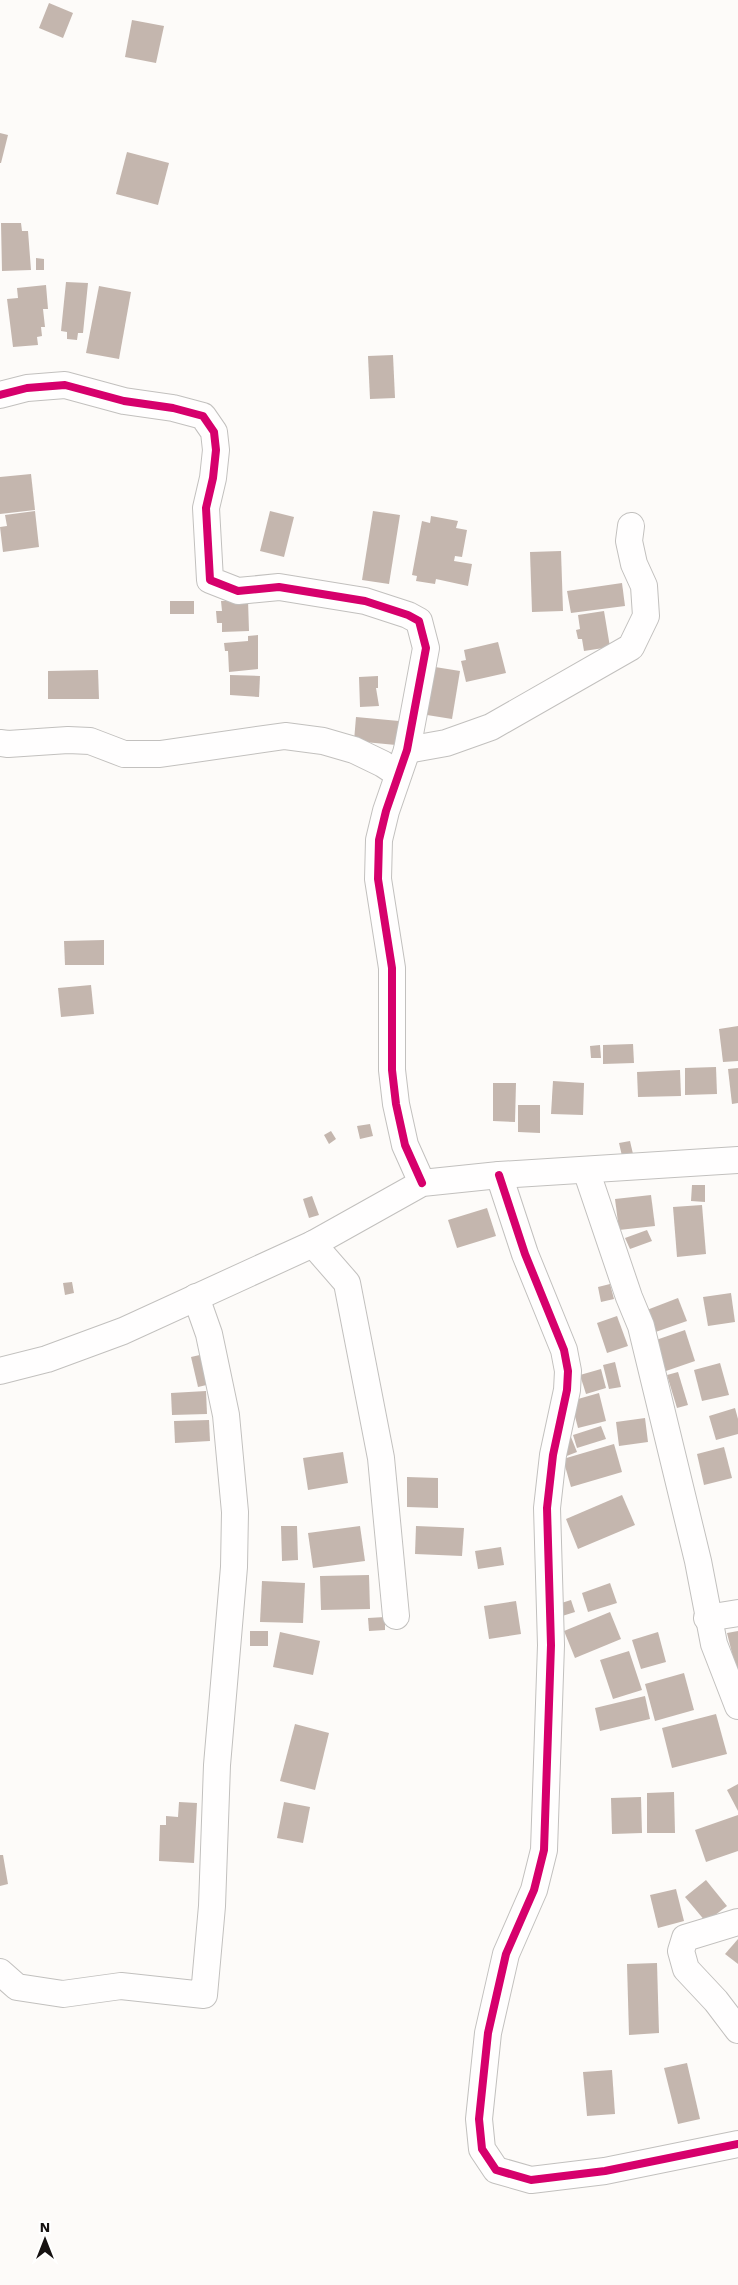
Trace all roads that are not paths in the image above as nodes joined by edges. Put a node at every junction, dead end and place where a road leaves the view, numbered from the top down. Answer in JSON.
{"nodes":[{"id":1,"x":0,"y":395,"type":"edge"},
{"id":2,"x":631,"y":526,"type":"dead end"},
{"id":3,"x":0,"y":742,"type":"edge"},
{"id":4,"x":407,"y":750,"type":"junction"},
{"id":5,"x":398,"y":774,"type":"junction"},
{"id":6,"x":738,"y":1160,"type":"edge"},
{"id":7,"x":586,"y":1170,"type":"junction"},
{"id":8,"x":499,"y":1175,"type":"junction"},
{"id":9,"x":422,"y":1183,"type":"junction"},
{"id":10,"x":313,"y":1244,"type":"junction"},
{"id":11,"x":196,"y":1298,"type":"junction"},
{"id":12,"x":0,"y":1371,"type":"edge"},
{"id":13,"x":738,"y":1613,"type":"edge"},
{"id":14,"x":396,"y":1616,"type":"dead end"},
{"id":15,"x":707,"y":1618,"type":"junction"},
{"id":16,"x":738,"y":1706,"type":"edge"},
{"id":17,"x":738,"y":1922,"type":"edge"},
{"id":18,"x":0,"y":1972,"type":"edge"},
{"id":19,"x":738,"y":2030,"type":"edge"},
{"id":20,"x":738,"y":2144,"type":"edge"}],
"edges":[{"from":1,"to":4,"type":"street"},
{"from":2,"to":4,"type":"street"},
{"from":3,"to":5,"type":"street"},
{"from":4,"to":5,"type":"street"},
{"from":5,"to":9,"type":"street"},
{"from":6,"to":7,"type":"street"},
{"from":7,"to":8,"type":"street"},
{"from":7,"to":15,"type":"street"},
{"from":8,"to":9,"type":"street"},
{"from":8,"to":20,"type":"street"},
{"from":9,"to":10,"type":"street"},
{"from":10,"to":11,"type":"street"},
{"from":10,"to":14,"type":"street"},
{"from":11,"to":12,"type":"street"},
{"from":11,"to":18,"type":"street"},
{"from":13,"to":15,"type":"street"},
{"from":15,"to":16,"type":"street"},
{"from":17,"to":19,"type":"street"}]}
